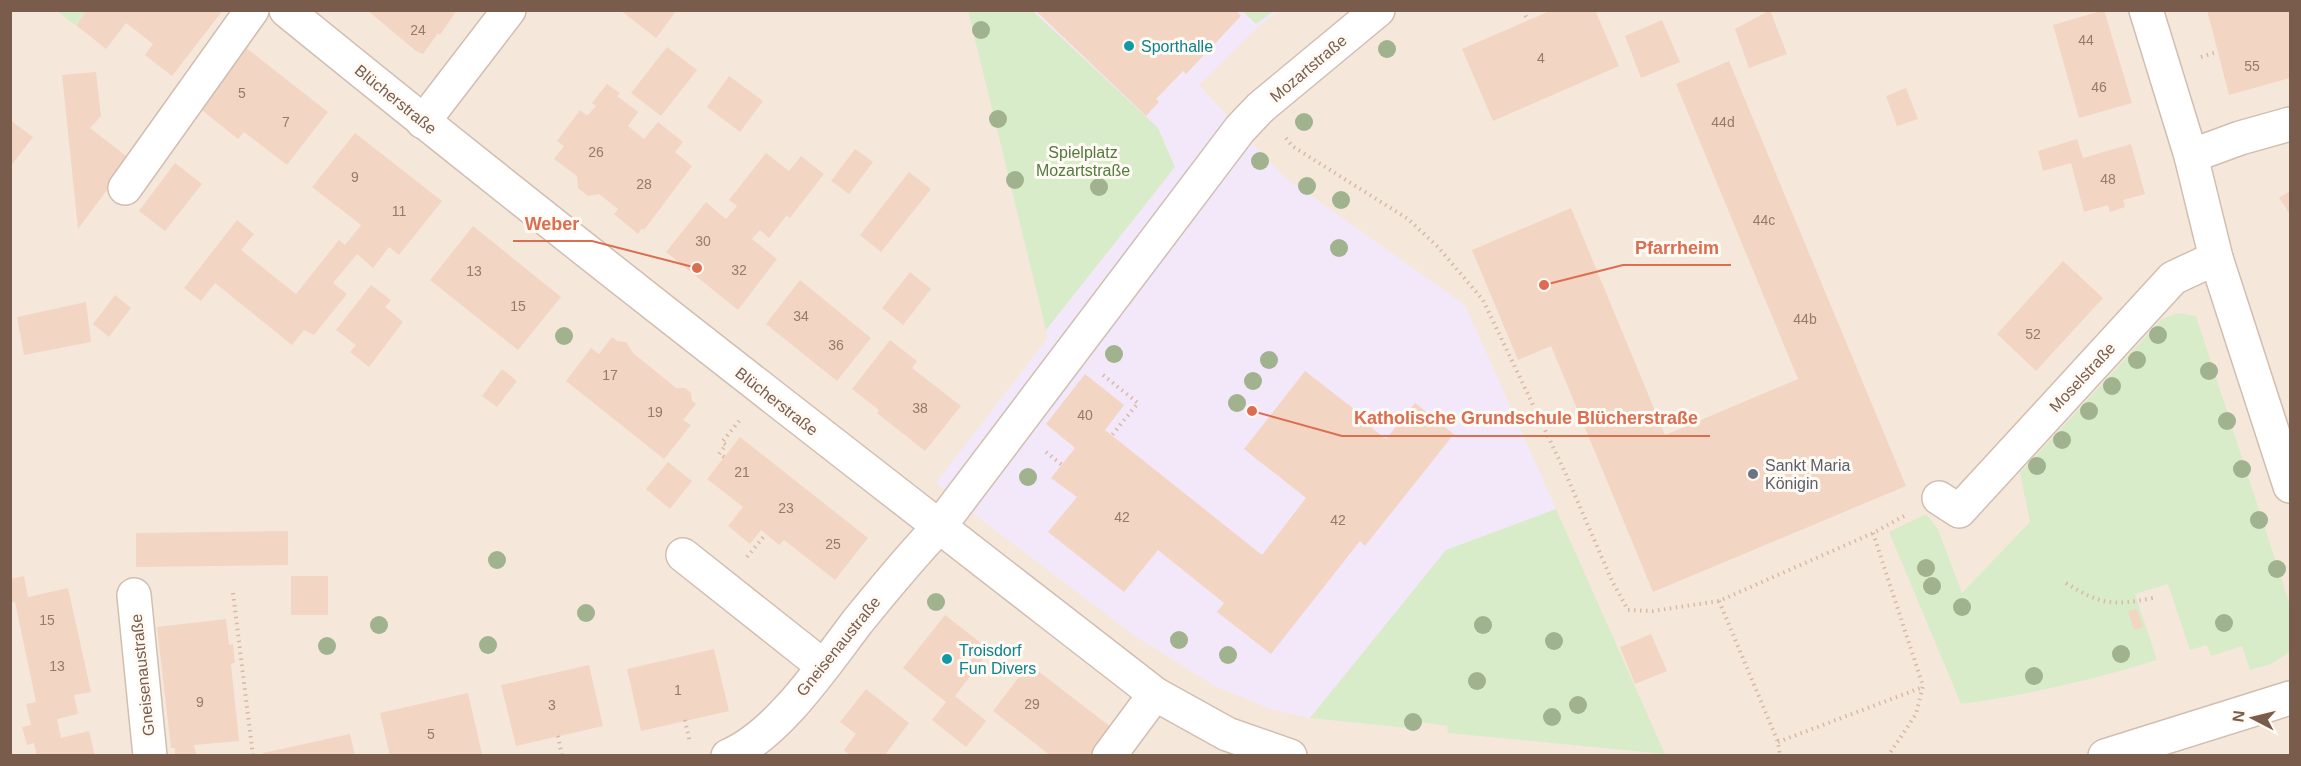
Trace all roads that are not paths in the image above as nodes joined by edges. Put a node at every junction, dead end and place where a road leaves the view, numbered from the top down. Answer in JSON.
{"nodes":[{"id":1,"x":252,"y":10,"type":"edge"},
{"id":2,"x":286,"y":10,"type":"edge"},
{"id":3,"x":509,"y":10,"type":"edge"},
{"id":4,"x":1378,"y":10,"type":"edge"},
{"id":5,"x":2146,"y":10,"type":"edge"},
{"id":6,"x":423,"y":122,"type":"junction"},
{"id":7,"x":2290,"y":124,"type":"edge"},
{"id":8,"x":2191,"y":156,"type":"junction"},
{"id":9,"x":125,"y":188,"type":"dead end"},
{"id":10,"x":2216,"y":258,"type":"junction"},
{"id":11,"x":1072,"y":351,"type":"joint"},
{"id":12,"x":2290,"y":486,"type":"edge"},
{"id":13,"x":1949,"y":504,"type":"dead end"},
{"id":14,"x":939,"y":527,"type":"junction"},
{"id":15,"x":683,"y":555,"type":"dead end"},
{"id":16,"x":134,"y":595,"type":"dead end"},
{"id":17,"x":823,"y":666,"type":"junction"},
{"id":18,"x":1155,"y":694,"type":"junction"},
{"id":19,"x":2290,"y":698,"type":"edge"},
{"id":20,"x":150,"y":756,"type":"edge"},
{"id":21,"x":728,"y":756,"type":"edge"},
{"id":22,"x":1109,"y":756,"type":"edge"},
{"id":23,"x":1289,"y":756,"type":"edge"},
{"id":24,"x":2105,"y":756,"type":"edge"}],
"edges":[{"from":1,"to":9,"type":"street"},
{"from":2,"to":6,"type":"street","name":"Blücherstraße"},
{"from":3,"to":6,"type":"street"},
{"from":4,"to":11,"type":"street","name":"Mozartstraße"},
{"from":5,"to":8,"type":"street"},
{"from":6,"to":14,"type":"street","name":"Blücherstraße"},
{"from":7,"to":8,"type":"street"},
{"from":8,"to":10,"type":"street"},
{"from":10,"to":12,"type":"street"},
{"from":10,"to":13,"type":"street","name":"Moselstraße"},
{"from":11,"to":14,"type":"street","name":"Gneisenaustraße"},
{"from":14,"to":17,"type":"street","name":"Gneisenaustraße"},
{"from":14,"to":18,"type":"street","name":"Blücherstraße"},
{"from":15,"to":17,"type":"street"},
{"from":16,"to":20,"type":"street","name":"Gneisenaustraße"},
{"from":17,"to":21,"type":"street","name":"Gneisenaustraße"},
{"from":18,"to":22,"type":"street"},
{"from":18,"to":23,"type":"street","name":"Blücherstraße"},
{"from":19,"to":24,"type":"street"}]}
